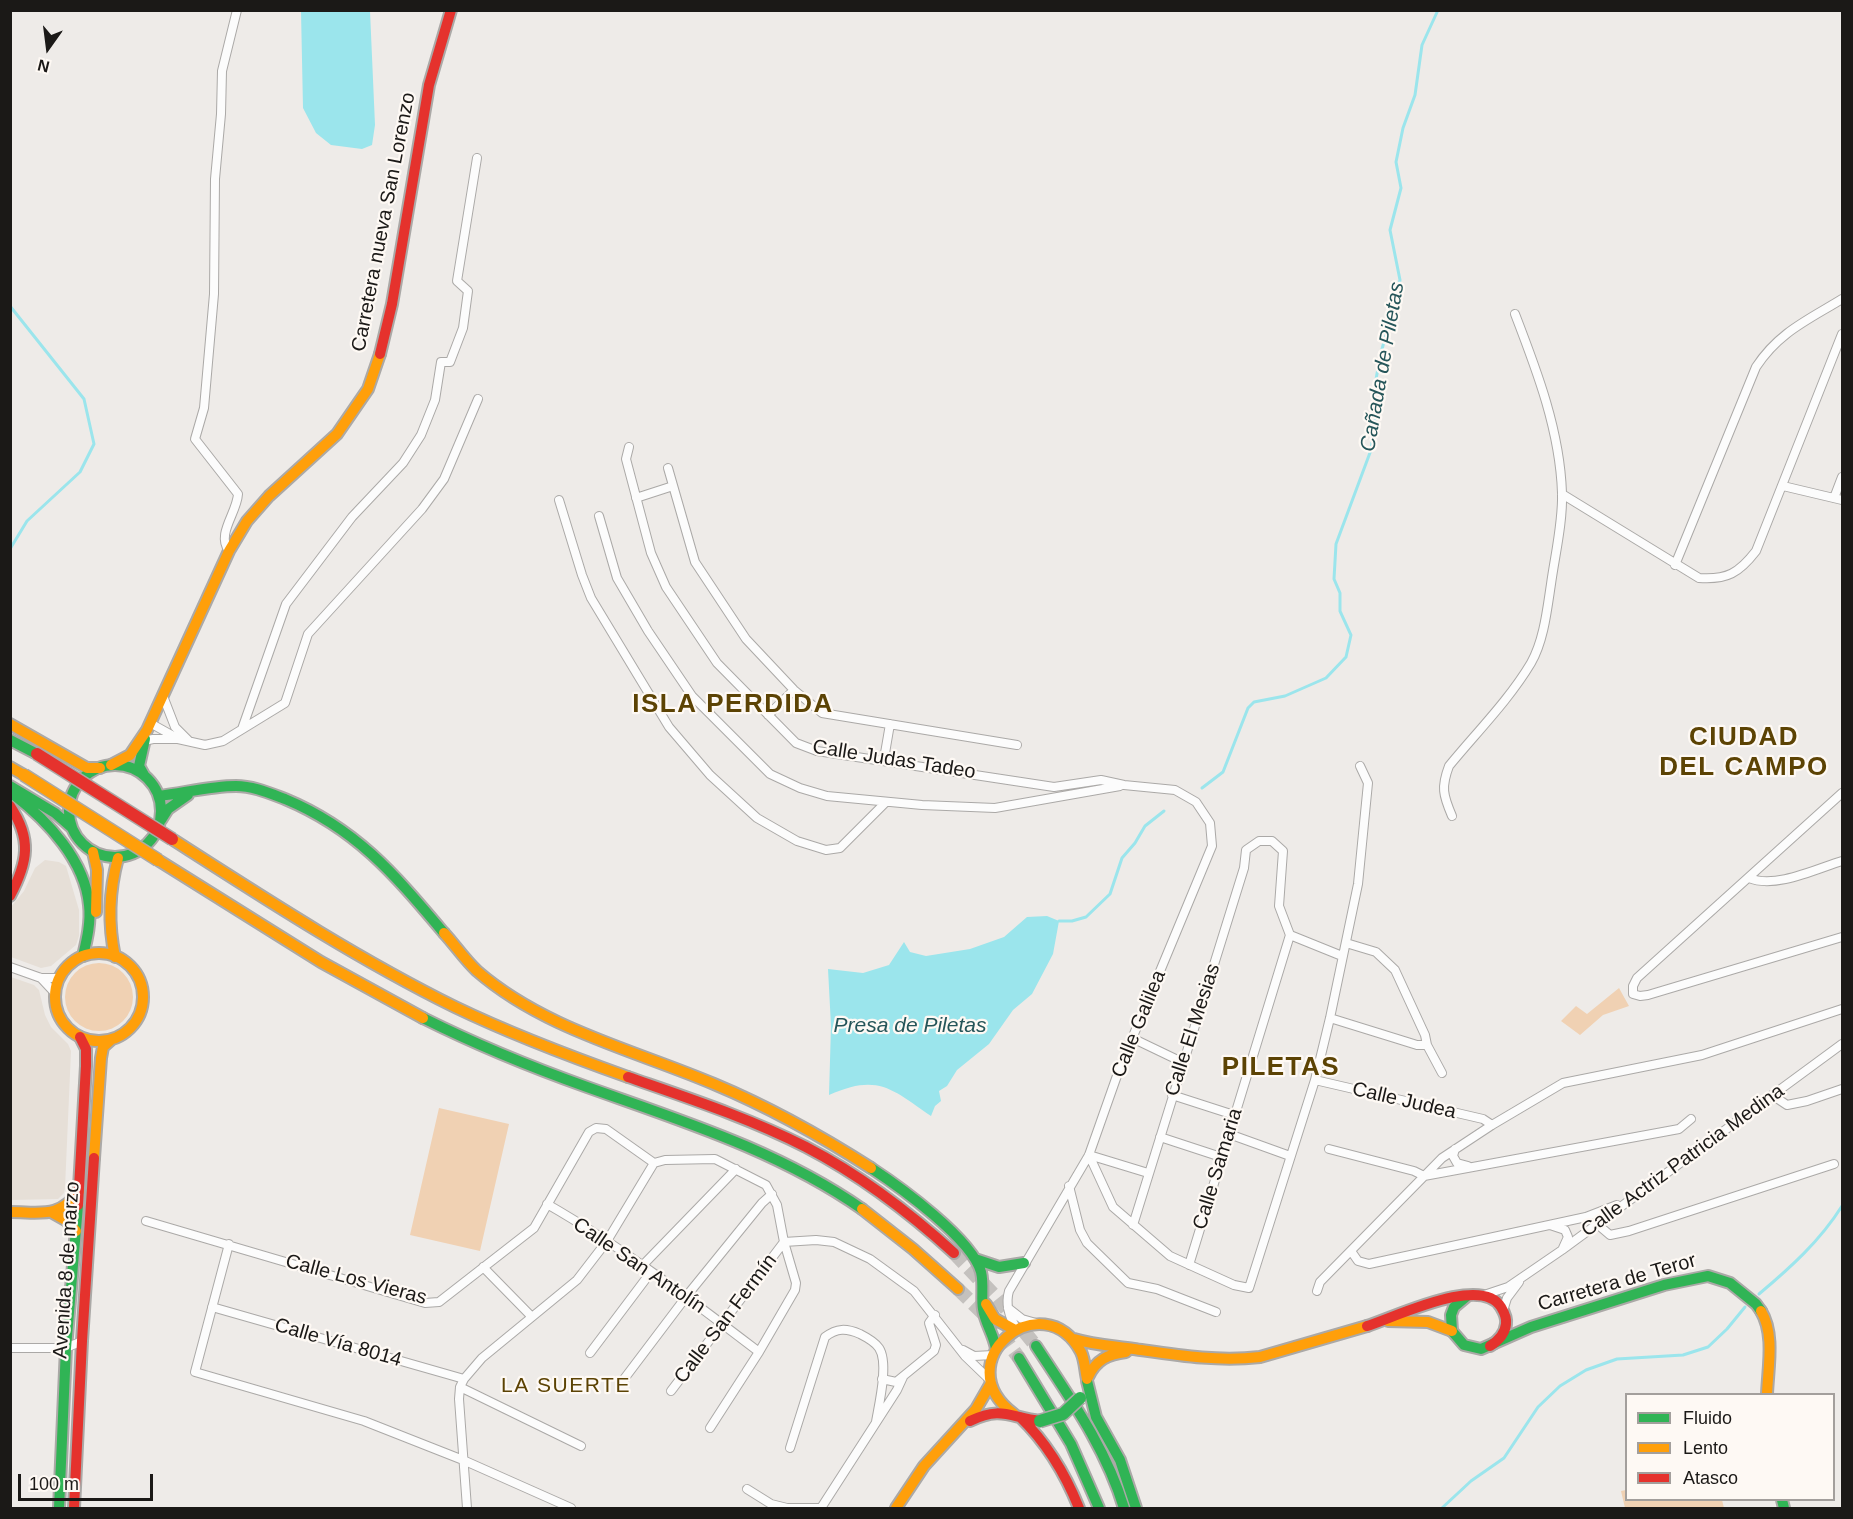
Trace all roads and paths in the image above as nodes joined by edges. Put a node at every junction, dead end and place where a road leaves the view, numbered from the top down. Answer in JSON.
{"nodes":[{"id":1,"x":237,"y":10,"type":"edge"},
{"id":2,"x":450,"y":10,"type":"edge"},
{"id":3,"x":477,"y":158,"type":"dead end"},
{"id":4,"x":1842,"y":299,"type":"edge"},
{"id":5,"x":1515,"y":314,"type":"dead end"},
{"id":6,"x":1842,"y":334,"type":"edge"},
{"id":7,"x":478,"y":399,"type":"dead end"},
{"id":8,"x":629,"y":447,"type":"dead end"},
{"id":9,"x":668,"y":468,"type":"dead end"},
{"id":10,"x":1842,"y":477,"type":"edge"},
{"id":11,"x":674,"y":486,"type":"junction"},
{"id":12,"x":1783,"y":486,"type":"junction"},
{"id":13,"x":1562,"y":494,"type":"junction"},
{"id":14,"x":636,"y":498,"type":"junction"},
{"id":15,"x":1838,"y":499,"type":"edge"},
{"id":16,"x":559,"y":501,"type":"dead end"},
{"id":17,"x":599,"y":516,"type":"dead end"},
{"id":18,"x":229,"y":551,"type":"junction"},
{"id":19,"x":1675,"y":565,"type":"junction"},
{"id":20,"x":794,"y":690,"type":"junction"},
{"id":21,"x":163,"y":696,"type":"junction"},
{"id":22,"x":768,"y":715,"type":"junction"},
{"id":23,"x":10,"y":724,"type":"edge"},
{"id":24,"x":890,"y":724,"type":"junction"},
{"id":25,"x":242,"y":729,"type":"junction"},
{"id":26,"x":147,"y":732,"type":"junction"},
{"id":27,"x":178,"y":739,"type":"junction"},
{"id":28,"x":10,"y":740,"type":"edge"},
{"id":29,"x":190,"y":742,"type":"junction"},
{"id":30,"x":1017,"y":745,"type":"dead end"},
{"id":31,"x":884,"y":759,"type":"junction"},
{"id":32,"x":105,"y":766,"type":"junction"},
{"id":33,"x":1360,"y":766,"type":"dead end"},
{"id":34,"x":10,"y":767,"type":"edge"},
{"id":35,"x":144,"y":776,"type":"junction"},
{"id":36,"x":1124,"y":785,"type":"junction"},
{"id":37,"x":10,"y":786,"type":"edge"},
{"id":38,"x":10,"y":792,"type":"edge"},
{"id":39,"x":194,"y":792,"type":"junction"},
{"id":40,"x":1842,"y":793,"type":"edge"},
{"id":41,"x":159,"y":796,"type":"junction"},
{"id":42,"x":886,"y":802,"type":"junction"},
{"id":43,"x":10,"y":806,"type":"edge"},
{"id":44,"x":1452,"y":816,"type":"dead end"},
{"id":45,"x":161,"y":820,"type":"junction"},
{"id":46,"x":71,"y":827,"type":"junction"},
{"id":47,"x":93,"y":852,"type":"junction"},
{"id":48,"x":118,"y":858,"type":"junction"},
{"id":49,"x":1842,"y":861,"type":"edge"},
{"id":50,"x":1749,"y":878,"type":"junction"},
{"id":51,"x":10,"y":896,"type":"edge"},
{"id":52,"x":1290,"y":934,"type":"junction"},
{"id":53,"x":1842,"y":937,"type":"edge"},
{"id":54,"x":1346,"y":943,"type":"junction"},
{"id":55,"x":85,"y":955,"type":"junction"},
{"id":56,"x":1342,"y":956,"type":"junction"},
{"id":57,"x":116,"y":957,"type":"junction"},
{"id":58,"x":10,"y":967,"type":"edge"},
{"id":59,"x":41,"y":978,"type":"junction"},
{"id":60,"x":59,"y":978,"type":"junction"},
{"id":61,"x":55,"y":993,"type":"junction"},
{"id":62,"x":1842,"y":1008,"type":"edge"},
{"id":63,"x":1330,"y":1018,"type":"junction"},
{"id":64,"x":80,"y":1037,"type":"junction"},
{"id":65,"x":1132,"y":1038,"type":"junction"},
{"id":66,"x":112,"y":1039,"type":"junction"},
{"id":67,"x":1842,"y":1044,"type":"edge"},
{"id":68,"x":1427,"y":1045,"type":"junction"},
{"id":69,"x":1182,"y":1062,"type":"junction"},
{"id":70,"x":1442,"y":1073,"type":"dead end"},
{"id":71,"x":1315,"y":1080,"type":"junction"},
{"id":72,"x":1842,"y":1089,"type":"edge"},
{"id":73,"x":1172,"y":1095,"type":"junction"},
{"id":74,"x":1772,"y":1095,"type":"junction"},
{"id":75,"x":1234,"y":1115,"type":"junction"},
{"id":76,"x":1691,"y":1119,"type":"dead end"},
{"id":77,"x":1492,"y":1125,"type":"junction"},
{"id":78,"x":1229,"y":1134,"type":"junction"},
{"id":79,"x":1160,"y":1137,"type":"junction"},
{"id":80,"x":1329,"y":1149,"type":"dead end"},
{"id":81,"x":1455,"y":1149,"type":"junction"},
{"id":82,"x":1089,"y":1155,"type":"junction"},
{"id":83,"x":1290,"y":1156,"type":"junction"},
{"id":84,"x":1221,"y":1157,"type":"junction"},
{"id":85,"x":654,"y":1164,"type":"junction"},
{"id":86,"x":1834,"y":1164,"type":"dead end"},
{"id":87,"x":1470,"y":1167,"type":"junction"},
{"id":88,"x":736,"y":1169,"type":"junction"},
{"id":89,"x":1148,"y":1173,"type":"junction"},
{"id":90,"x":1424,"y":1176,"type":"junction"},
{"id":91,"x":1070,"y":1186,"type":"junction"},
{"id":92,"x":79,"y":1191,"type":"junction"},
{"id":93,"x":772,"y":1194,"type":"junction"},
{"id":94,"x":1637,"y":1195,"type":"junction"},
{"id":95,"x":547,"y":1204,"type":"junction"},
{"id":96,"x":10,"y":1212,"type":"edge"},
{"id":97,"x":51,"y":1212,"type":"junction"},
{"id":98,"x":146,"y":1221,"type":"dead end"},
{"id":99,"x":1597,"y":1224,"type":"junction"},
{"id":100,"x":1133,"y":1225,"type":"junction"},
{"id":101,"x":1550,"y":1225,"type":"junction"},
{"id":102,"x":76,"y":1231,"type":"junction"},
{"id":103,"x":607,"y":1241,"type":"junction"},
{"id":104,"x":784,"y":1242,"type":"junction"},
{"id":105,"x":229,"y":1244,"type":"junction"},
{"id":106,"x":1562,"y":1250,"type":"junction"},
{"id":107,"x":1351,"y":1251,"type":"junction"},
{"id":108,"x":954,"y":1253,"type":"tunnel mouth"},
{"id":109,"x":975,"y":1259,"type":"junction"},
{"id":110,"x":1024,"y":1263,"type":"junction"},
{"id":111,"x":1189,"y":1265,"type":"junction"},
{"id":112,"x":642,"y":1266,"type":"junction"},
{"id":113,"x":483,"y":1268,"type":"junction"},
{"id":114,"x":651,"y":1272,"type":"junction"},
{"id":115,"x":1524,"y":1276,"type":"junction"},
{"id":116,"x":958,"y":1289,"type":"tunnel mouth"},
{"id":117,"x":1317,"y":1292,"type":"dead end"},
{"id":118,"x":1484,"y":1295,"type":"junction"},
{"id":119,"x":687,"y":1296,"type":"junction"},
{"id":120,"x":1467,"y":1297,"type":"junction"},
{"id":121,"x":984,"y":1298,"type":"junction"},
{"id":122,"x":212,"y":1307,"type":"junction"},
{"id":123,"x":1008,"y":1308,"type":"junction"},
{"id":124,"x":1216,"y":1312,"type":"dead end"},
{"id":125,"x":1504,"y":1313,"type":"junction"},
{"id":126,"x":935,"y":1315,"type":"junction"},
{"id":127,"x":532,"y":1317,"type":"junction"},
{"id":128,"x":1384,"y":1321,"type":"junction"},
{"id":129,"x":723,"y":1324,"type":"junction"},
{"id":130,"x":1038,"y":1324,"type":"junction"},
{"id":131,"x":1531,"y":1327,"type":"junction"},
{"id":132,"x":1016,"y":1330,"type":"junction"},
{"id":133,"x":1452,"y":1331,"type":"junction"},
{"id":134,"x":1074,"y":1339,"type":"junction"},
{"id":135,"x":82,"y":1341,"type":"junction"},
{"id":136,"x":954,"y":1343,"type":"junction"},
{"id":137,"x":1036,"y":1346,"type":"tunnel mouth"},
{"id":138,"x":1490,"y":1346,"type":"junction"},
{"id":139,"x":10,"y":1348,"type":"edge"},
{"id":140,"x":66,"y":1348,"type":"junction"},
{"id":141,"x":1139,"y":1351,"type":"junction"},
{"id":142,"x":759,"y":1352,"type":"junction"},
{"id":143,"x":994,"y":1352,"type":"junction"},
{"id":144,"x":590,"y":1353,"type":"dead end"},
{"id":145,"x":1019,"y":1359,"type":"tunnel mouth"},
{"id":146,"x":903,"y":1377,"type":"junction"},
{"id":147,"x":624,"y":1379,"type":"dead end"},
{"id":148,"x":882,"y":1379,"type":"junction"},
{"id":149,"x":1087,"y":1380,"type":"junction"},
{"id":150,"x":991,"y":1382,"type":"junction"},
{"id":151,"x":462,"y":1383,"type":"junction"},
{"id":152,"x":671,"y":1391,"type":"dead end"},
{"id":153,"x":1767,"y":1393,"type":"edge"},
{"id":154,"x":1017,"y":1415,"type":"junction"},
{"id":155,"x":876,"y":1422,"type":"junction"},
{"id":156,"x":710,"y":1428,"type":"dead end"},
{"id":157,"x":959,"y":1428,"type":"junction"},
{"id":158,"x":581,"y":1446,"type":"dead end"},
{"id":159,"x":790,"y":1448,"type":"dead end"},
{"id":160,"x":464,"y":1460,"type":"junction"},
{"id":161,"x":747,"y":1489,"type":"dead end"},
{"id":162,"x":821,"y":1508,"type":"edge"},
{"id":163,"x":59,"y":1509,"type":"edge"},
{"id":164,"x":74,"y":1509,"type":"edge"},
{"id":165,"x":467,"y":1509,"type":"edge"},
{"id":166,"x":571,"y":1509,"type":"edge"},
{"id":167,"x":896,"y":1509,"type":"edge"},
{"id":168,"x":1079,"y":1509,"type":"edge"},
{"id":169,"x":1099,"y":1509,"type":"edge"},
{"id":170,"x":1124,"y":1509,"type":"edge"},
{"id":171,"x":1136,"y":1509,"type":"edge"}],
"edges":[{"from":1,"to":18,"type":"street"},
{"from":2,"to":18,"type":"main road","name":"Carretera nueva San Lorenzo"},
{"from":3,"to":25,"type":"street"},
{"from":4,"to":19,"type":"street"},
{"from":5,"to":13,"type":"street"},
{"from":6,"to":12,"type":"street"},
{"from":7,"to":25,"type":"street"},
{"from":8,"to":14,"type":"street","name":"Calle Judas Tadeo"},
{"from":9,"to":11,"type":"street"},
{"from":10,"to":15,"type":"street"},
{"from":11,"to":14,"type":"street"},
{"from":11,"to":20,"type":"street"},
{"from":12,"to":15,"type":"street"},
{"from":12,"to":19,"type":"street"},
{"from":13,"to":19,"type":"street"},
{"from":13,"to":44,"type":"street"},
{"from":14,"to":22,"type":"street","name":"Calle Judas Tadeo"},
{"from":16,"to":42,"type":"street"},
{"from":17,"to":42,"type":"street"},
{"from":18,"to":21,"type":"main road","name":"Carretera nueva San Lorenzo"},
{"from":20,"to":22,"type":"street"},
{"from":20,"to":24,"type":"street"},
{"from":21,"to":26,"type":"main road","name":"Carretera nueva San Lorenzo"},
{"from":21,"to":29,"type":"street"},
{"from":22,"to":31,"type":"street","name":"Calle Judas Tadeo"},
{"from":23,"to":32,"type":"main road"},
{"from":24,"to":30,"type":"street"},
{"from":24,"to":31,"type":"street"},
{"from":25,"to":29,"type":"street"},
{"from":26,"to":27,"type":"street"},
{"from":26,"to":27,"type":"street"},
{"from":26,"to":32,"type":"main road","name":"Carretera nueva San Lorenzo"},
{"from":26,"to":35,"type":"main road","name":"Carretera nueva San Lorenzo"},
{"from":27,"to":29,"type":"street"},
{"from":28,"to":108,"type":"main road","bridge":true},
{"from":31,"to":36,"type":"street","name":"Calle Judas Tadeo"},
{"from":32,"to":35,"type":"main road"},
{"from":32,"to":46,"type":"main road"},
{"from":33,"to":54,"type":"street"},
{"from":34,"to":116,"type":"main road","bridge":true},
{"from":35,"to":41,"type":"main road"},
{"from":36,"to":42,"type":"street"},
{"from":36,"to":65,"type":"street","name":"Calle Galilea"},
{"from":37,"to":46,"type":"main road"},
{"from":38,"to":55,"type":"main road"},
{"from":39,"to":41,"type":"main road"},
{"from":39,"to":45,"type":"main road"},
{"from":39,"to":109,"type":"main road"},
{"from":40,"to":50,"type":"street"},
{"from":41,"to":45,"type":"main road"},
{"from":43,"to":51,"type":"main road"},
{"from":45,"to":48,"type":"main road"},
{"from":46,"to":47,"type":"main road"},
{"from":47,"to":48,"type":"main road"},
{"from":47,"to":55,"type":"main road"},
{"from":48,"to":57,"type":"main road"},
{"from":49,"to":50,"type":"street"},
{"from":50,"to":53,"type":"street"},
{"from":52,"to":56,"type":"street"},
{"from":52,"to":69,"type":"street","name":"Calle El Mesias"},
{"from":52,"to":75,"type":"street","name":"Calle Samaria"},
{"from":54,"to":56,"type":"street"},
{"from":54,"to":68,"type":"street"},
{"from":55,"to":57,"type":"main road"},
{"from":55,"to":60,"type":"main road"},
{"from":56,"to":63,"type":"street"},
{"from":57,"to":66,"type":"main road"},
{"from":58,"to":59,"type":"street"},
{"from":59,"to":60,"type":"street"},
{"from":59,"to":61,"type":"street"},
{"from":60,"to":61,"type":"main road"},
{"from":61,"to":64,"type":"main road"},
{"from":62,"to":77,"type":"street"},
{"from":63,"to":68,"type":"street"},
{"from":63,"to":71,"type":"street"},
{"from":64,"to":66,"type":"main road"},
{"from":64,"to":92,"type":"main road","name":"Avenida 8 de marzo"},
{"from":65,"to":69,"type":"street"},
{"from":65,"to":82,"type":"street","name":"Calle Galilea"},
{"from":66,"to":135,"type":"main road","name":"Avenida 8 de marzo"},
{"from":67,"to":74,"type":"street","name":"Calle Actriz Patricia Medina"},
{"from":68,"to":70,"type":"street"},
{"from":69,"to":73,"type":"street","name":"Calle El Mesias"},
{"from":71,"to":77,"type":"street","name":"Calle Judea"},
{"from":71,"to":83,"type":"street"},
{"from":72,"to":74,"type":"street"},
{"from":73,"to":75,"type":"street"},
{"from":73,"to":79,"type":"street","name":"Calle El Mesias"},
{"from":74,"to":94,"type":"street","name":"Calle Actriz Patricia Medina"},
{"from":75,"to":78,"type":"street","name":"Calle Samaria"},
{"from":76,"to":87,"type":"street"},
{"from":77,"to":81,"type":"street"},
{"from":78,"to":83,"type":"street"},
{"from":78,"to":84,"type":"street","name":"Calle Samaria"},
{"from":79,"to":84,"type":"street"},
{"from":79,"to":89,"type":"street","name":"Calle El Mesias"},
{"from":80,"to":90,"type":"street"},
{"from":81,"to":87,"type":"street"},
{"from":81,"to":90,"type":"street"},
{"from":82,"to":89,"type":"street"},
{"from":82,"to":91,"type":"street","name":"Calle Galilea"},
{"from":82,"to":100,"type":"street"},
{"from":83,"to":111,"type":"street"},
{"from":84,"to":111,"type":"street","name":"Calle Samaria"},
{"from":85,"to":88,"type":"street"},
{"from":85,"to":95,"type":"street","name":"Calle Los Vieras"},
{"from":85,"to":103,"type":"street"},
{"from":86,"to":99,"type":"street"},
{"from":87,"to":90,"type":"street"},
{"from":88,"to":93,"type":"street"},
{"from":88,"to":112,"type":"street"},
{"from":89,"to":100,"type":"street","name":"Calle El Mesias"},
{"from":90,"to":107,"type":"street"},
{"from":91,"to":110,"type":"street","name":"Calle Galilea"},
{"from":91,"to":124,"type":"street"},
{"from":92,"to":97,"type":"main road"},
{"from":92,"to":102,"type":"main road","name":"Avenida 8 de marzo"},
{"from":93,"to":104,"type":"street"},
{"from":93,"to":119,"type":"street"},
{"from":94,"to":99,"type":"street","name":"Calle Actriz Patricia Medina"},
{"from":94,"to":101,"type":"street"},
{"from":95,"to":103,"type":"street","name":"Calle San Antolín"},
{"from":95,"to":113,"type":"street","name":"Calle Los Vieras"},
{"from":96,"to":97,"type":"main road"},
{"from":97,"to":102,"type":"main road"},
{"from":98,"to":105,"type":"street","name":"Calle Los Vieras"},
{"from":99,"to":106,"type":"street","name":"Calle Actriz Patricia Medina"},
{"from":100,"to":111,"type":"street"},
{"from":101,"to":106,"type":"street"},
{"from":101,"to":107,"type":"street"},
{"from":102,"to":140,"type":"main road","name":"Avenida 8 de marzo"},
{"from":103,"to":112,"type":"street","name":"Calle San Antolín"},
{"from":103,"to":127,"type":"street"},
{"from":104,"to":126,"type":"street","name":"Calle San Fermín"},
{"from":104,"to":129,"type":"street","name":"Calle San Fermín"},
{"from":104,"to":142,"type":"street"},
{"from":105,"to":113,"type":"street","name":"Calle Los Vieras"},
{"from":105,"to":122,"type":"street"},
{"from":106,"to":115,"type":"street","name":"Calle Actriz Patricia Medina"},
{"from":107,"to":117,"type":"street"},
{"from":109,"to":110,"type":"main road"},
{"from":109,"to":121,"type":"main road"},
{"from":110,"to":123,"type":"street","name":"Calle Galilea"},
{"from":112,"to":114,"type":"street","name":"Calle San Antolín"},
{"from":113,"to":127,"type":"street"},
{"from":114,"to":119,"type":"street","name":"Calle San Antolín"},
{"from":114,"to":144,"type":"street"},
{"from":115,"to":118,"type":"street","name":"Calle Actriz Patricia Medina"},
{"from":115,"to":125,"type":"street","name":"Calle Actriz Patricia Medina"},
{"from":118,"to":120,"type":"main road"},
{"from":118,"to":125,"type":"main road"},
{"from":119,"to":129,"type":"street","name":"Calle San Antolín"},
{"from":119,"to":147,"type":"street"},
{"from":120,"to":128,"type":"main road"},
{"from":120,"to":133,"type":"main road"},
{"from":121,"to":132,"type":"main road"},
{"from":121,"to":143,"type":"main road"},
{"from":122,"to":151,"type":"street","name":"Calle Vía 8014"},
{"from":122,"to":160,"type":"street"},
{"from":123,"to":130,"type":"street"},
{"from":123,"to":132,"type":"street"},
{"from":125,"to":131,"type":"main road"},
{"from":125,"to":138,"type":"main road"},
{"from":126,"to":136,"type":"street","name":"Calle San Fermín"},
{"from":126,"to":146,"type":"street"},
{"from":127,"to":151,"type":"street"},
{"from":128,"to":133,"type":"main road"},
{"from":128,"to":141,"type":"main road"},
{"from":129,"to":142,"type":"street","name":"Calle San Antolín"},
{"from":129,"to":152,"type":"street","name":"Calle San Fermín"},
{"from":130,"to":132,"type":"main road"},
{"from":130,"to":134,"type":"main road"},
{"from":131,"to":138,"type":"main road","name":"Carretera de Teror"},
{"from":131,"to":153,"type":"main road","name":"Carretera de Teror"},
{"from":132,"to":143,"type":"main road"},
{"from":133,"to":138,"type":"main road"},
{"from":134,"to":141,"type":"main road"},
{"from":134,"to":149,"type":"main road"},
{"from":135,"to":140,"type":"street"},
{"from":135,"to":164,"type":"main road","name":"Avenida 8 de marzo"},
{"from":136,"to":143,"type":"street","name":"Calle San Fermín"},
{"from":136,"to":150,"type":"street","name":"Calle San Fermín"},
{"from":137,"to":170,"type":"main road"},
{"from":139,"to":140,"type":"street"},
{"from":140,"to":163,"type":"main road","name":"Avenida 8 de marzo"},
{"from":141,"to":149,"type":"main road"},
{"from":142,"to":156,"type":"street"},
{"from":143,"to":150,"type":"main road"},
{"from":145,"to":169,"type":"main road"},
{"from":146,"to":148,"type":"street"},
{"from":146,"to":155,"type":"street"},
{"from":148,"to":155,"type":"street"},
{"from":148,"to":159,"type":"street"},
{"from":149,"to":154,"type":"main road","bridge":true},
{"from":149,"to":171,"type":"main road"},
{"from":150,"to":154,"type":"main road"},
{"from":150,"to":157,"type":"main road"},
{"from":151,"to":158,"type":"street","name":"Calle Vía 8014"},
{"from":151,"to":160,"type":"street"},
{"from":154,"to":157,"type":"main road"},
{"from":154,"to":168,"type":"main road"},
{"from":155,"to":162,"type":"street"},
{"from":157,"to":167,"type":"main road"},
{"from":160,"to":165,"type":"street"},
{"from":160,"to":166,"type":"street"},
{"from":161,"to":162,"type":"street"}]}
